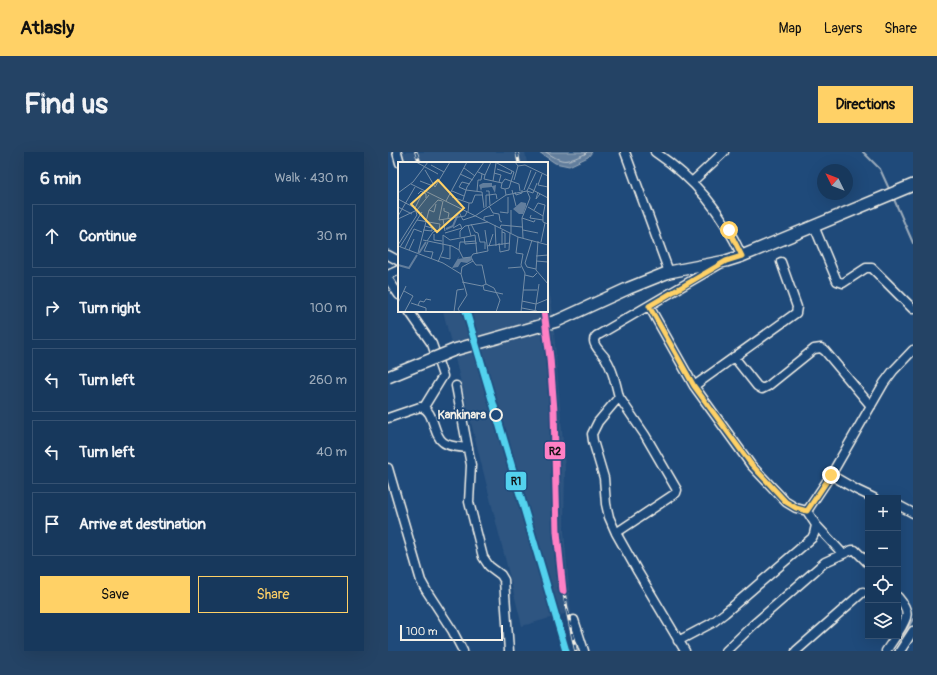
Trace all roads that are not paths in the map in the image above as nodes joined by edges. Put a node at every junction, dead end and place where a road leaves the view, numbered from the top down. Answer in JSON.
{"nodes":[{"id":1,"x":397,"y":152,"type":"edge"},
{"id":2,"x":625,"y":152,"type":"edge"},
{"id":3,"x":655,"y":152,"type":"edge"},
{"id":4,"x":724,"y":152,"type":"edge"},
{"id":5,"x":400,"y":162,"type":"edge"},
{"id":6,"x":692,"y":182,"type":"junction"},
{"id":7,"x":913,"y":185,"type":"edge"},
{"id":8,"x":814,"y":226,"type":"junction"},
{"id":9,"x":388,"y":255,"type":"edge"},
{"id":10,"x":742,"y":256,"type":"junction"},
{"id":11,"x":398,"y":260,"type":"edge"},
{"id":12,"x":726,"y":261,"type":"junction"},
{"id":13,"x":781,"y":262,"type":"dead end"},
{"id":14,"x":398,"y":270,"type":"edge"},
{"id":15,"x":669,"y":272,"type":"junction"},
{"id":16,"x":388,"y":275,"type":"edge"},
{"id":17,"x":388,"y":279,"type":"edge"},
{"id":18,"x":398,"y":294,"type":"edge"},
{"id":19,"x":649,"y":306,"type":"junction"},
{"id":20,"x":913,"y":309,"type":"edge"},
{"id":21,"x":410,"y":312,"type":"edge"},
{"id":22,"x":913,"y":350,"type":"edge"},
{"id":23,"x":734,"y":357,"type":"junction"},
{"id":24,"x":388,"y":376,"type":"edge"},
{"id":25,"x":456,"y":386,"type":"dead end"},
{"id":26,"x":694,"y":386,"type":"junction"},
{"id":27,"x":619,"y":397,"type":"junction"},
{"id":28,"x":871,"y":406,"type":"junction"},
{"id":29,"x":424,"y":407,"type":"junction"},
{"id":30,"x":388,"y":418,"type":"edge"},
{"id":31,"x":468,"y":448,"type":"junction"},
{"id":32,"x":388,"y":468,"type":"edge"},
{"id":33,"x":831,"y":475,"type":"junction"},
{"id":34,"x":868,"y":495,"type":"edge"},
{"id":35,"x":901,"y":507,"type":"edge"},
{"id":36,"x":807,"y":511,"type":"junction"},
{"id":37,"x":913,"y":513,"type":"edge"},
{"id":38,"x":816,"y":525,"type":"junction"},
{"id":39,"x":616,"y":533,"type":"junction"},
{"id":40,"x":843,"y":554,"type":"junction"},
{"id":41,"x":865,"y":560,"type":"edge"},
{"id":42,"x":863,"y":592,"type":"dead end"},
{"id":43,"x":901,"y":600,"type":"edge"},
{"id":44,"x":910,"y":612,"type":"edge"},
{"id":45,"x":574,"y":620,"type":"dead end"},
{"id":46,"x":901,"y":628,"type":"edge"},
{"id":47,"x":913,"y":631,"type":"edge"},
{"id":48,"x":894,"y":639,"type":"edge"},
{"id":49,"x":678,"y":641,"type":"junction"},
{"id":50,"x":463,"y":651,"type":"edge"},
{"id":51,"x":509,"y":651,"type":"edge"},
{"id":52,"x":584,"y":651,"type":"edge"},
{"id":53,"x":685,"y":651,"type":"edge"},
{"id":54,"x":726,"y":651,"type":"edge"},
{"id":55,"x":796,"y":651,"type":"edge"},
{"id":56,"x":886,"y":651,"type":"edge"},
{"id":57,"x":900,"y":651,"type":"edge"}],
"edges":[{"from":1,"to":5,"type":"street"},
{"from":2,"to":15,"type":"street"},
{"from":3,"to":6,"type":"street"},
{"from":4,"to":6,"type":"street"},
{"from":6,"to":10,"type":"street"},
{"from":7,"to":8,"type":"main road"},
{"from":8,"to":10,"type":"main road"},
{"from":8,"to":20,"type":"street"},
{"from":9,"to":11,"type":"street"},
{"from":10,"to":12,"type":"main road"},
{"from":12,"to":15,"type":"main road"},
{"from":12,"to":19,"type":"street"},
{"from":13,"to":23,"type":"street"},
{"from":14,"to":16,"type":"street"},
{"from":15,"to":24,"type":"main road","bridge":true},
{"from":17,"to":18,"type":"street"},
{"from":19,"to":26,"type":"street"},
{"from":19,"to":27,"type":"street"},
{"from":21,"to":29,"type":"street"},
{"from":22,"to":28,"type":"street"},
{"from":23,"to":26,"type":"street"},
{"from":23,"to":28,"type":"street"},
{"from":25,"to":31,"type":"street"},
{"from":26,"to":36,"type":"street"},
{"from":27,"to":39,"type":"street"},
{"from":27,"to":39,"type":"street"},
{"from":28,"to":33,"type":"street"},
{"from":29,"to":30,"type":"street"},
{"from":29,"to":31,"type":"street"},
{"from":31,"to":51,"type":"street"},
{"from":32,"to":50,"type":"street"},
{"from":33,"to":34,"type":"street"},
{"from":33,"to":36,"type":"street"},
{"from":35,"to":37,"type":"street"},
{"from":36,"to":38,"type":"street"},
{"from":38,"to":40,"type":"street"},
{"from":38,"to":49,"type":"street"},
{"from":39,"to":49,"type":"street"},
{"from":40,"to":41,"type":"street"},
{"from":40,"to":54,"type":"street"},
{"from":42,"to":55,"type":"street"},
{"from":43,"to":44,"type":"street"},
{"from":44,"to":46,"type":"street"},
{"from":45,"to":52,"type":"street"},
{"from":47,"to":57,"type":"street"},
{"from":48,"to":56,"type":"street"},
{"from":49,"to":53,"type":"street"}]}
